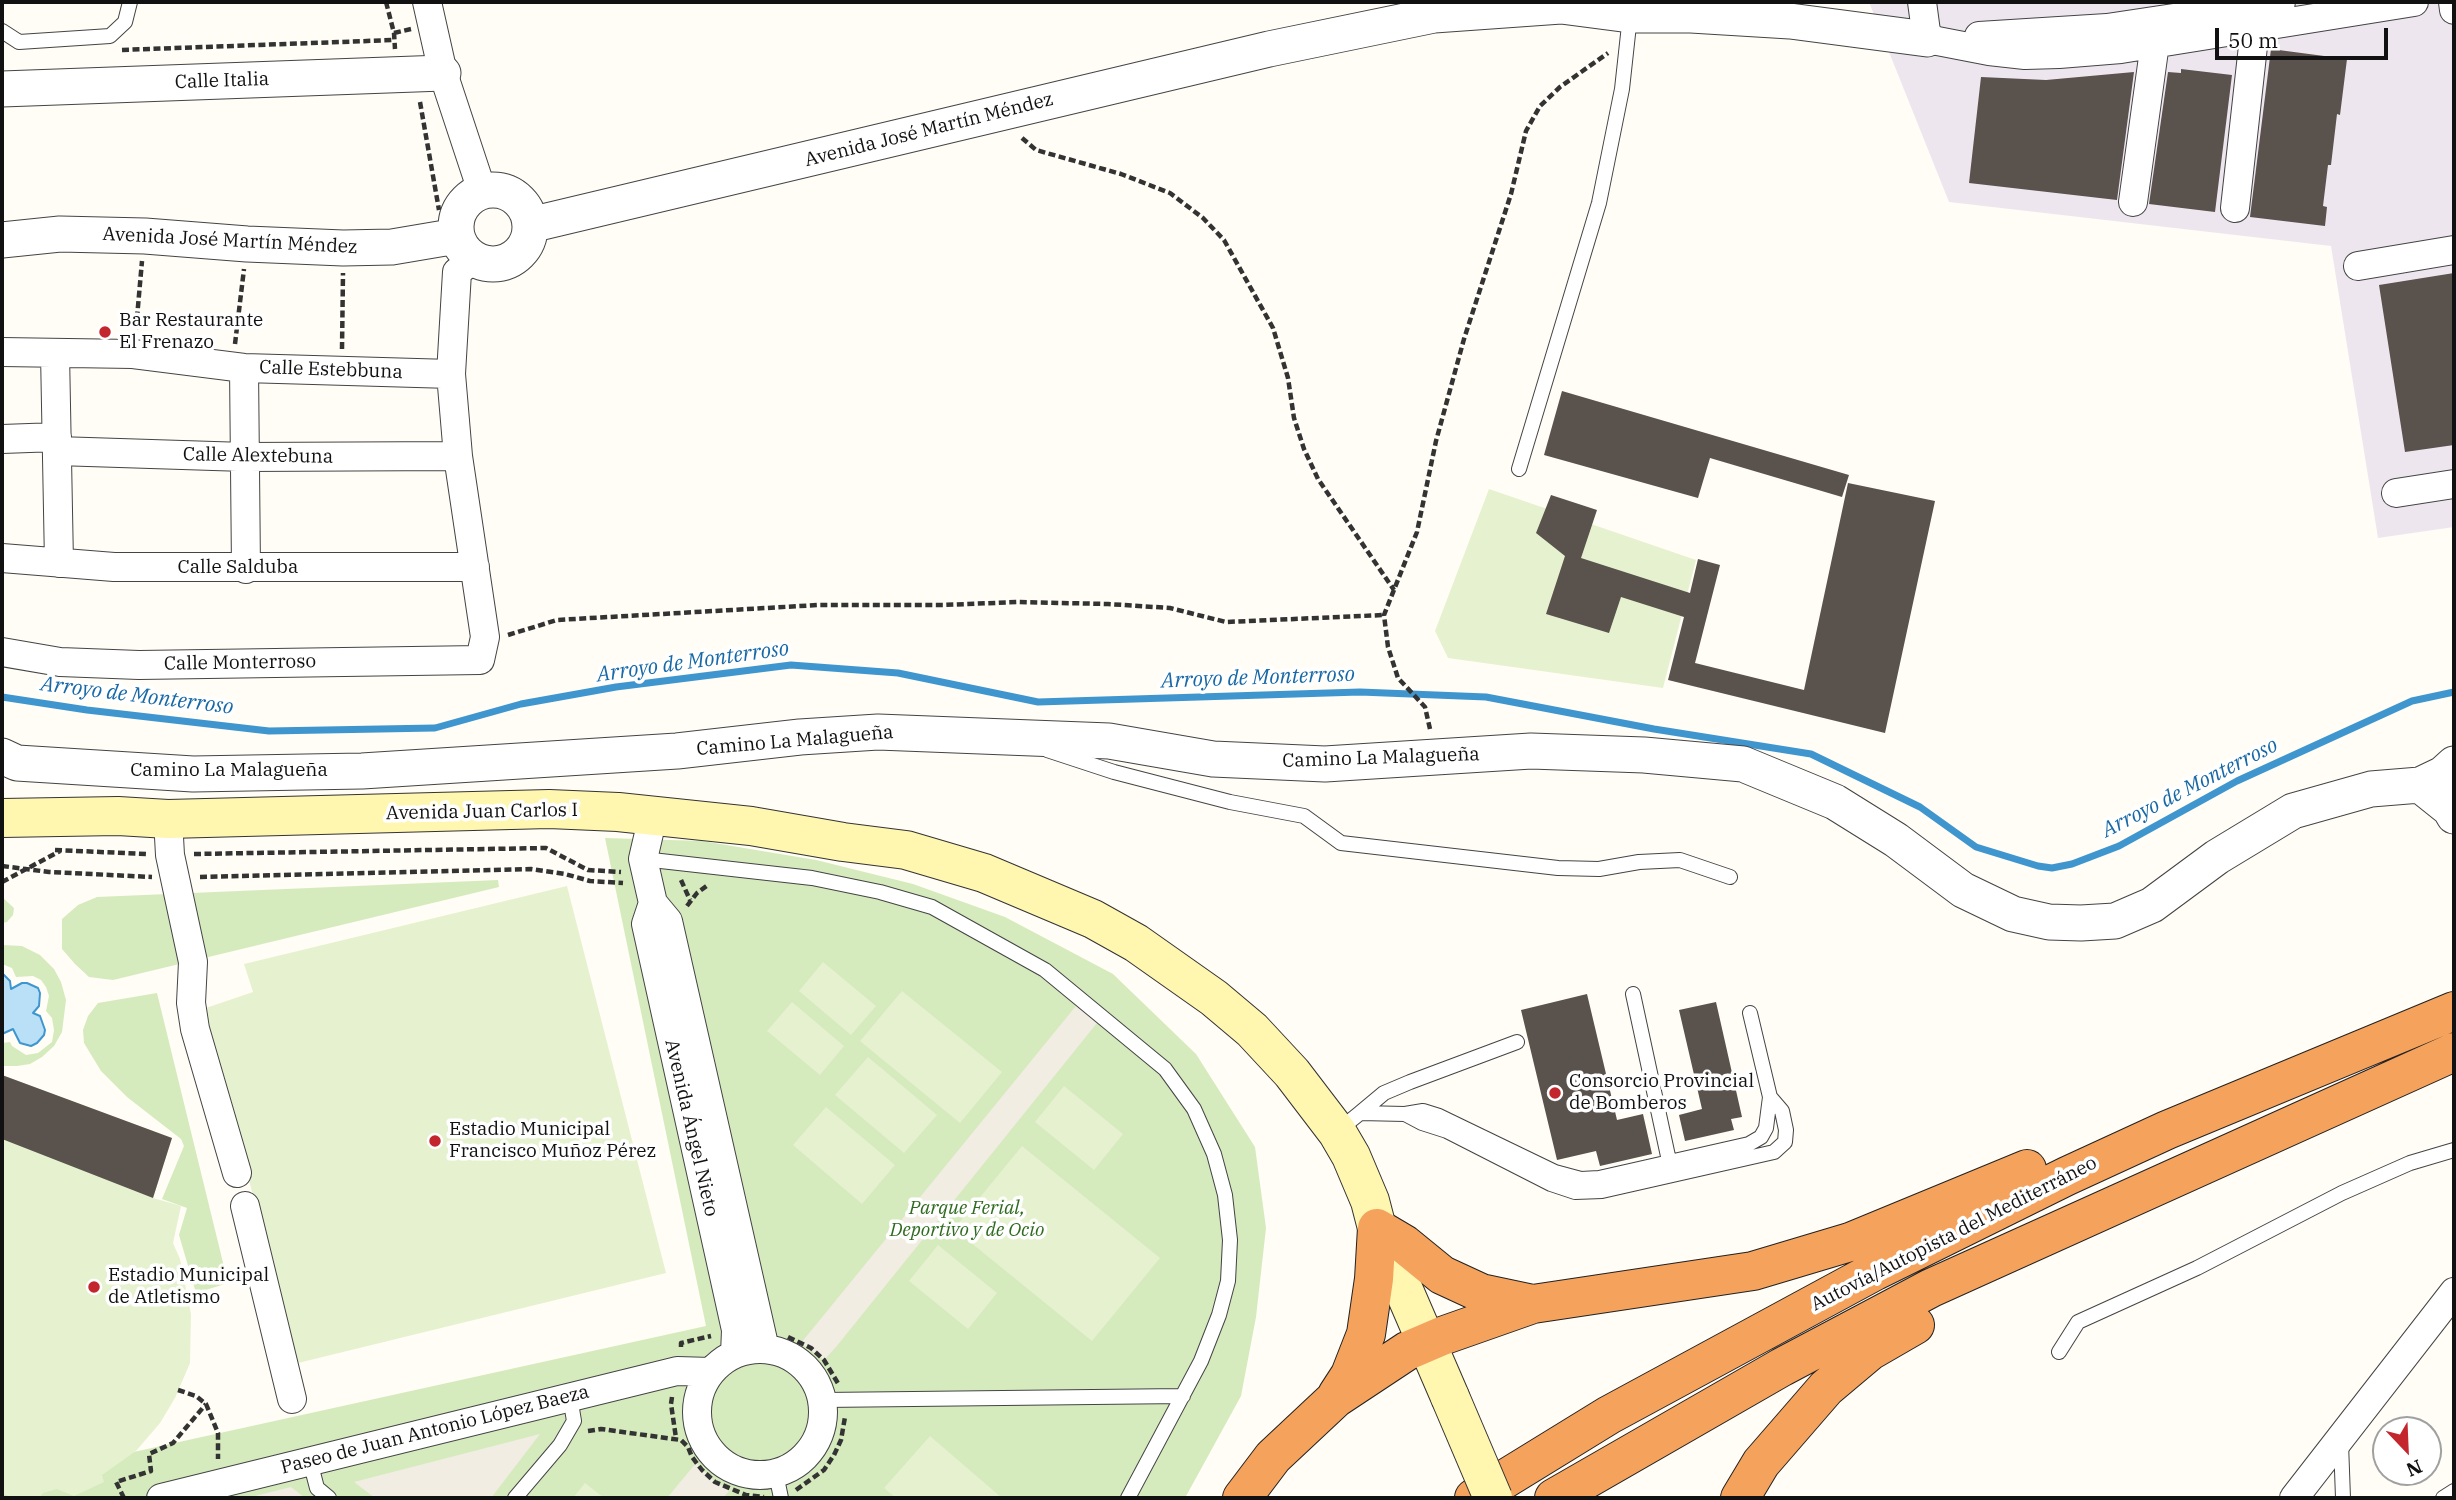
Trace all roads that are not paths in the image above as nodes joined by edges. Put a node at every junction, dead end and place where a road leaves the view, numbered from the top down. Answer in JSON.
{"nodes":[{"id":1,"x":130,"y":2,"type":"edge"},
{"id":2,"x":427,"y":2,"type":"edge"},
{"id":3,"x":1922,"y":2,"type":"edge"},
{"id":4,"x":2281,"y":2,"type":"edge"},
{"id":5,"x":2414,"y":2,"type":"edge"},
{"id":6,"x":2453,"y":2,"type":"edge"},
{"id":7,"x":2454,"y":10,"type":"edge"},
{"id":8,"x":2160,"y":21,"type":"edge"},
{"id":9,"x":1629,"y":27,"type":"junction"},
{"id":10,"x":2255,"y":28,"type":"junction"},
{"id":11,"x":2,"y":31,"type":"edge"},
{"id":12,"x":1927,"y":39,"type":"junction"},
{"id":13,"x":418,"y":74,"type":"junction"},
{"id":14,"x":2,"y":89,"type":"edge"},
{"id":15,"x":482,"y":191,"type":"junction"},
{"id":16,"x":2133,"y":202,"type":"dead end"},
{"id":17,"x":2235,"y":208,"type":"dead end"},
{"id":18,"x":530,"y":225,"type":"junction"},
{"id":19,"x":2,"y":240,"type":"edge"},
{"id":20,"x":458,"y":244,"type":"junction"},
{"id":21,"x":2454,"y":250,"type":"edge"},
{"id":22,"x":2358,"y":266,"type":"dead end"},
{"id":23,"x":2,"y":352,"type":"edge"},
{"id":24,"x":55,"y":353,"type":"junction"},
{"id":25,"x":239,"y":367,"type":"junction"},
{"id":26,"x":451,"y":374,"type":"junction"},
{"id":27,"x":2,"y":439,"type":"edge"},
{"id":28,"x":57,"y":444,"type":"junction"},
{"id":29,"x":458,"y":456,"type":"junction"},
{"id":30,"x":245,"y":457,"type":"junction"},
{"id":31,"x":1520,"y":469,"type":"dead end"},
{"id":32,"x":2454,"y":484,"type":"edge"},
{"id":33,"x":2396,"y":493,"type":"dead end"},
{"id":34,"x":2,"y":558,"type":"edge"},
{"id":35,"x":59,"y":563,"type":"junction"},
{"id":36,"x":475,"y":567,"type":"junction"},
{"id":37,"x":246,"y":569,"type":"junction"},
{"id":38,"x":2,"y":652,"type":"edge"},
{"id":39,"x":1042,"y":738,"type":"junction"},
{"id":40,"x":2454,"y":764,"type":"edge"},
{"id":41,"x":6,"y":771,"type":"edge"},
{"id":42,"x":2420,"y":785,"type":"junction"},
{"id":43,"x":118,"y":816,"type":"junction"},
{"id":44,"x":653,"y":816,"type":"junction"},
{"id":45,"x":2454,"y":816,"type":"edge"},
{"id":46,"x":2,"y":818,"type":"edge"},
{"id":47,"x":171,"y":850,"type":"junction"},
{"id":48,"x":1730,"y":877,"type":"dead end"},
{"id":49,"x":648,"y":880,"type":"junction"},
{"id":50,"x":1633,"y":993,"type":"dead end"},
{"id":51,"x":2454,"y":1011,"type":"edge"},
{"id":52,"x":1750,"y":1013,"type":"dead end"},
{"id":53,"x":1517,"y":1042,"type":"dead end"},
{"id":54,"x":2454,"y":1052,"type":"edge"},
{"id":55,"x":1770,"y":1097,"type":"junction"},
{"id":56,"x":1340,"y":1129,"type":"junction"},
{"id":57,"x":2167,"y":1130,"type":"junction"},
{"id":58,"x":2454,"y":1150,"type":"edge"},
{"id":59,"x":1670,"y":1169,"type":"junction"},
{"id":60,"x":237,"y":1173,"type":"dead end"},
{"id":61,"x":245,"y":1206,"type":"dead end"},
{"id":62,"x":1377,"y":1228,"type":"junction"},
{"id":63,"x":2039,"y":1240,"type":"junction"},
{"id":64,"x":2454,"y":1292,"type":"edge"},
{"id":65,"x":1533,"y":1304,"type":"junction"},
{"id":66,"x":772,"y":1342,"type":"junction"},
{"id":67,"x":1427,"y":1342,"type":"junction"},
{"id":68,"x":2059,"y":1352,"type":"dead end"},
{"id":69,"x":735,"y":1354,"type":"junction"},
{"id":70,"x":711,"y":1372,"type":"junction"},
{"id":71,"x":1183,"y":1396,"type":"junction"},
{"id":72,"x":570,"y":1397,"type":"junction"},
{"id":73,"x":1336,"y":1398,"type":"junction"},
{"id":74,"x":292,"y":1399,"type":"dead end"},
{"id":75,"x":833,"y":1400,"type":"junction"},
{"id":76,"x":2341,"y":1438,"type":"junction"},
{"id":77,"x":310,"y":1461,"type":"junction"},
{"id":78,"x":779,"y":1489,"type":"edge"},
{"id":79,"x":2454,"y":1491,"type":"edge"},
{"id":80,"x":161,"y":1498,"type":"edge"},
{"id":81,"x":329,"y":1498,"type":"edge"},
{"id":82,"x":515,"y":1498,"type":"edge"},
{"id":83,"x":1128,"y":1498,"type":"edge"},
{"id":84,"x":1242,"y":1498,"type":"edge"},
{"id":85,"x":1474,"y":1498,"type":"edge"},
{"id":86,"x":1493,"y":1498,"type":"edge"},
{"id":87,"x":1554,"y":1498,"type":"edge"},
{"id":88,"x":1740,"y":1498,"type":"edge"},
{"id":89,"x":2294,"y":1498,"type":"edge"},
{"id":90,"x":2343,"y":1498,"type":"edge"},
{"id":91,"x":2443,"y":1498,"type":"edge"}],
"edges":[{"from":1,"to":11,"type":"lane"},
{"from":2,"to":13,"type":"street"},
{"from":3,"to":12,"type":"street"},
{"from":4,"to":8,"type":"street","name":"Avenida José Martín Méndez"},
{"from":5,"to":10,"type":"street","name":"Avenida José Martín Méndez"},
{"from":6,"to":7,"type":"street"},
{"from":8,"to":10,"type":"street","name":"Avenida José Martín Méndez"},
{"from":8,"to":12,"type":"street","name":"Avenida José Martín Méndez"},
{"from":8,"to":12,"type":"street","name":"Avenida José Martín Méndez"},
{"from":8,"to":16,"type":"street"},
{"from":9,"to":12,"type":"street","name":"Avenida José Martín Méndez"},
{"from":9,"to":18,"type":"street","name":"Avenida José Martín Méndez"},
{"from":9,"to":31,"type":"lane"},
{"from":10,"to":17,"type":"street"},
{"from":13,"to":14,"type":"street","name":"Calle Italia"},
{"from":13,"to":15,"type":"street"},
{"from":15,"to":18,"type":"street"},
{"from":15,"to":20,"type":"street"},
{"from":18,"to":20,"type":"street"},
{"from":19,"to":20,"type":"street","name":"Avenida José Martín Méndez"},
{"from":20,"to":26,"type":"street"},
{"from":21,"to":22,"type":"street"},
{"from":23,"to":24,"type":"street","name":"Calle Estebbuna"},
{"from":24,"to":25,"type":"street","name":"Calle Estebbuna"},
{"from":24,"to":28,"type":"street"},
{"from":25,"to":26,"type":"street","name":"Calle Estebbuna"},
{"from":25,"to":30,"type":"street"},
{"from":26,"to":29,"type":"street"},
{"from":27,"to":28,"type":"street","name":"Calle Alextebuna"},
{"from":28,"to":30,"type":"street","name":"Calle Alextebuna"},
{"from":28,"to":35,"type":"street"},
{"from":29,"to":30,"type":"street","name":"Calle Alextebuna"},
{"from":29,"to":36,"type":"street"},
{"from":30,"to":37,"type":"street"},
{"from":32,"to":33,"type":"street"},
{"from":34,"to":35,"type":"street","name":"Calle Salduba"},
{"from":35,"to":37,"type":"street","name":"Calle Salduba"},
{"from":36,"to":37,"type":"street","name":"Calle Salduba"},
{"from":36,"to":38,"type":"street","name":"Calle Monterroso"},
{"from":39,"to":41,"type":"street","name":"Camino La Malagueña"},
{"from":39,"to":42,"type":"street","name":"Camino La Malagueña"},
{"from":39,"to":48,"type":"lane"},
{"from":40,"to":42,"type":"street","name":"Camino La Malagueña"},
{"from":41,"to":43,"type":"main road","name":"Avenida Juan Carlos I"},
{"from":42,"to":45,"type":"street"},
{"from":43,"to":46,"type":"main road","name":"Avenida Juan Carlos I"},
{"from":43,"to":47,"type":"main road","name":"Avenida Juan Carlos I"},
{"from":44,"to":47,"type":"main road","name":"Avenida Juan Carlos I"},
{"from":44,"to":49,"type":"street","name":"Avenida Ángel Nieto"},
{"from":44,"to":56,"type":"main road","name":"Avenida Juan Carlos I"},
{"from":47,"to":60,"type":"street"},
{"from":49,"to":66,"type":"street","name":"Avenida Ángel Nieto"},
{"from":49,"to":69,"type":"street","name":"Avenida Ángel Nieto"},
{"from":49,"to":71,"type":"lane"},
{"from":50,"to":59,"type":"lane"},
{"from":51,"to":57,"type":"highway","name":"Autovía/Autopista del Mediterráneo"},
{"from":52,"to":55,"type":"lane"},
{"from":53,"to":56,"type":"lane"},
{"from":54,"to":63,"type":"highway","name":"Autovía/Autopista del Mediterráneo"},
{"from":55,"to":59,"type":"lane"},
{"from":55,"to":59,"type":"lane"},
{"from":56,"to":59,"type":"lane"},
{"from":56,"to":62,"type":"main road","name":"Avenida Juan Carlos I"},
{"from":57,"to":65,"type":"highway"},
{"from":57,"to":85,"type":"highway","name":"Autovía/Autopista del Mediterráneo"},
{"from":58,"to":68,"type":"lane"},
{"from":61,"to":74,"type":"street"},
{"from":62,"to":65,"type":"highway"},
{"from":62,"to":67,"type":"main road","name":"Avenida Juan Carlos I"},
{"from":62,"to":73,"type":"highway"},
{"from":63,"to":87,"type":"highway","name":"Autovía/Autopista del Mediterráneo"},
{"from":63,"to":88,"type":"highway"},
{"from":64,"to":76,"type":"street"},
{"from":65,"to":67,"type":"highway"},
{"from":66,"to":69,"type":"street"},
{"from":66,"to":75,"type":"street"},
{"from":67,"to":73,"type":"highway"},
{"from":67,"to":86,"type":"main road","name":"Avenida Juan Carlos I","bridge":true},
{"from":69,"to":70,"type":"street"},
{"from":70,"to":72,"type":"street","name":"Paseo de Juan Antonio López Baeza"},
{"from":70,"to":78,"type":"street"},
{"from":71,"to":75,"type":"lane"},
{"from":71,"to":83,"type":"lane"},
{"from":72,"to":77,"type":"street","name":"Paseo de Juan Antonio López Baeza"},
{"from":72,"to":82,"type":"lane"},
{"from":73,"to":84,"type":"highway"},
{"from":75,"to":78,"type":"street"},
{"from":76,"to":89,"type":"street"},
{"from":76,"to":90,"type":"lane"},
{"from":77,"to":80,"type":"street","name":"Paseo de Juan Antonio López Baeza"},
{"from":77,"to":81,"type":"lane"},
{"from":79,"to":91,"type":"lane"}]}
